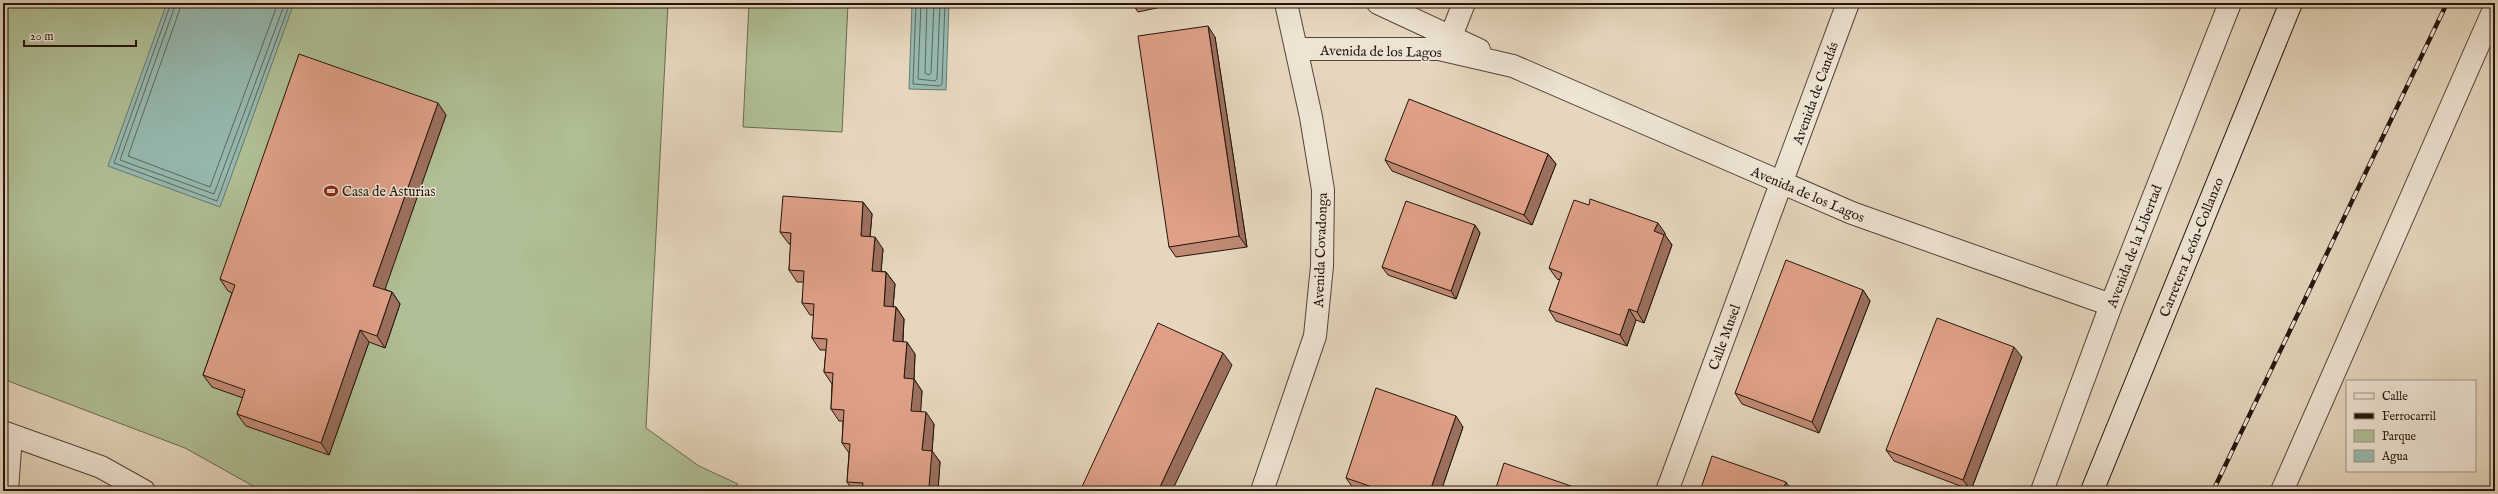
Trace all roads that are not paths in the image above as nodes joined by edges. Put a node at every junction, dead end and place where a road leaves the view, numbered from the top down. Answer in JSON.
{"nodes":[{"id":1,"x":1286,"y":3,"type":"edge"},
{"id":2,"x":1378,"y":3,"type":"edge"},
{"id":3,"x":1464,"y":3,"type":"edge"},
{"id":4,"x":1848,"y":3,"type":"edge"},
{"id":5,"x":2230,"y":3,"type":"edge"},
{"id":6,"x":2290,"y":3,"type":"edge"},
{"id":7,"x":2495,"y":7,"type":"edge"},
{"id":8,"x":1451,"y":36,"type":"junction"},
{"id":9,"x":1296,"y":49,"type":"junction"},
{"id":10,"x":1513,"y":66,"type":"junction"},
{"id":11,"x":1781,"y":184,"type":"junction"},
{"id":12,"x":2111,"y":305,"type":"junction"},
{"id":13,"x":7,"y":434,"type":"edge"},
{"id":14,"x":7,"y":491,"type":"edge"},
{"id":15,"x":144,"y":491,"type":"edge"},
{"id":16,"x":1262,"y":491,"type":"edge"},
{"id":17,"x":1667,"y":491,"type":"edge"},
{"id":18,"x":2042,"y":491,"type":"edge"},
{"id":19,"x":2092,"y":491,"type":"edge"},
{"id":20,"x":2282,"y":491,"type":"edge"}],
"edges":[{"from":1,"to":9,"type":"street","name":"Avenida Covadonga"},
{"from":2,"to":8,"type":"street","name":"Avenida de los Lagos"},
{"from":3,"to":8,"type":"street"},
{"from":4,"to":11,"type":"street","name":"Avenida de Candás"},
{"from":5,"to":12,"type":"street","name":"Avenida de la Libertad"},
{"from":6,"to":19,"type":"street","name":"Carretera León-Collanzo"},
{"from":7,"to":20,"type":"street"},
{"from":8,"to":10,"type":"street","name":"Avenida de los Lagos"},
{"from":9,"to":10,"type":"street","name":"Avenida de los Lagos"},
{"from":9,"to":16,"type":"street","name":"Avenida Covadonga"},
{"from":10,"to":11,"type":"street","name":"Avenida de los Lagos"},
{"from":11,"to":12,"type":"street","name":"Avenida de los Lagos"},
{"from":11,"to":17,"type":"street","name":"Calle Musel"},
{"from":12,"to":18,"type":"street","name":"Avenida de la Libertad"},
{"from":13,"to":14,"type":"street"},
{"from":13,"to":15,"type":"street"}]}
